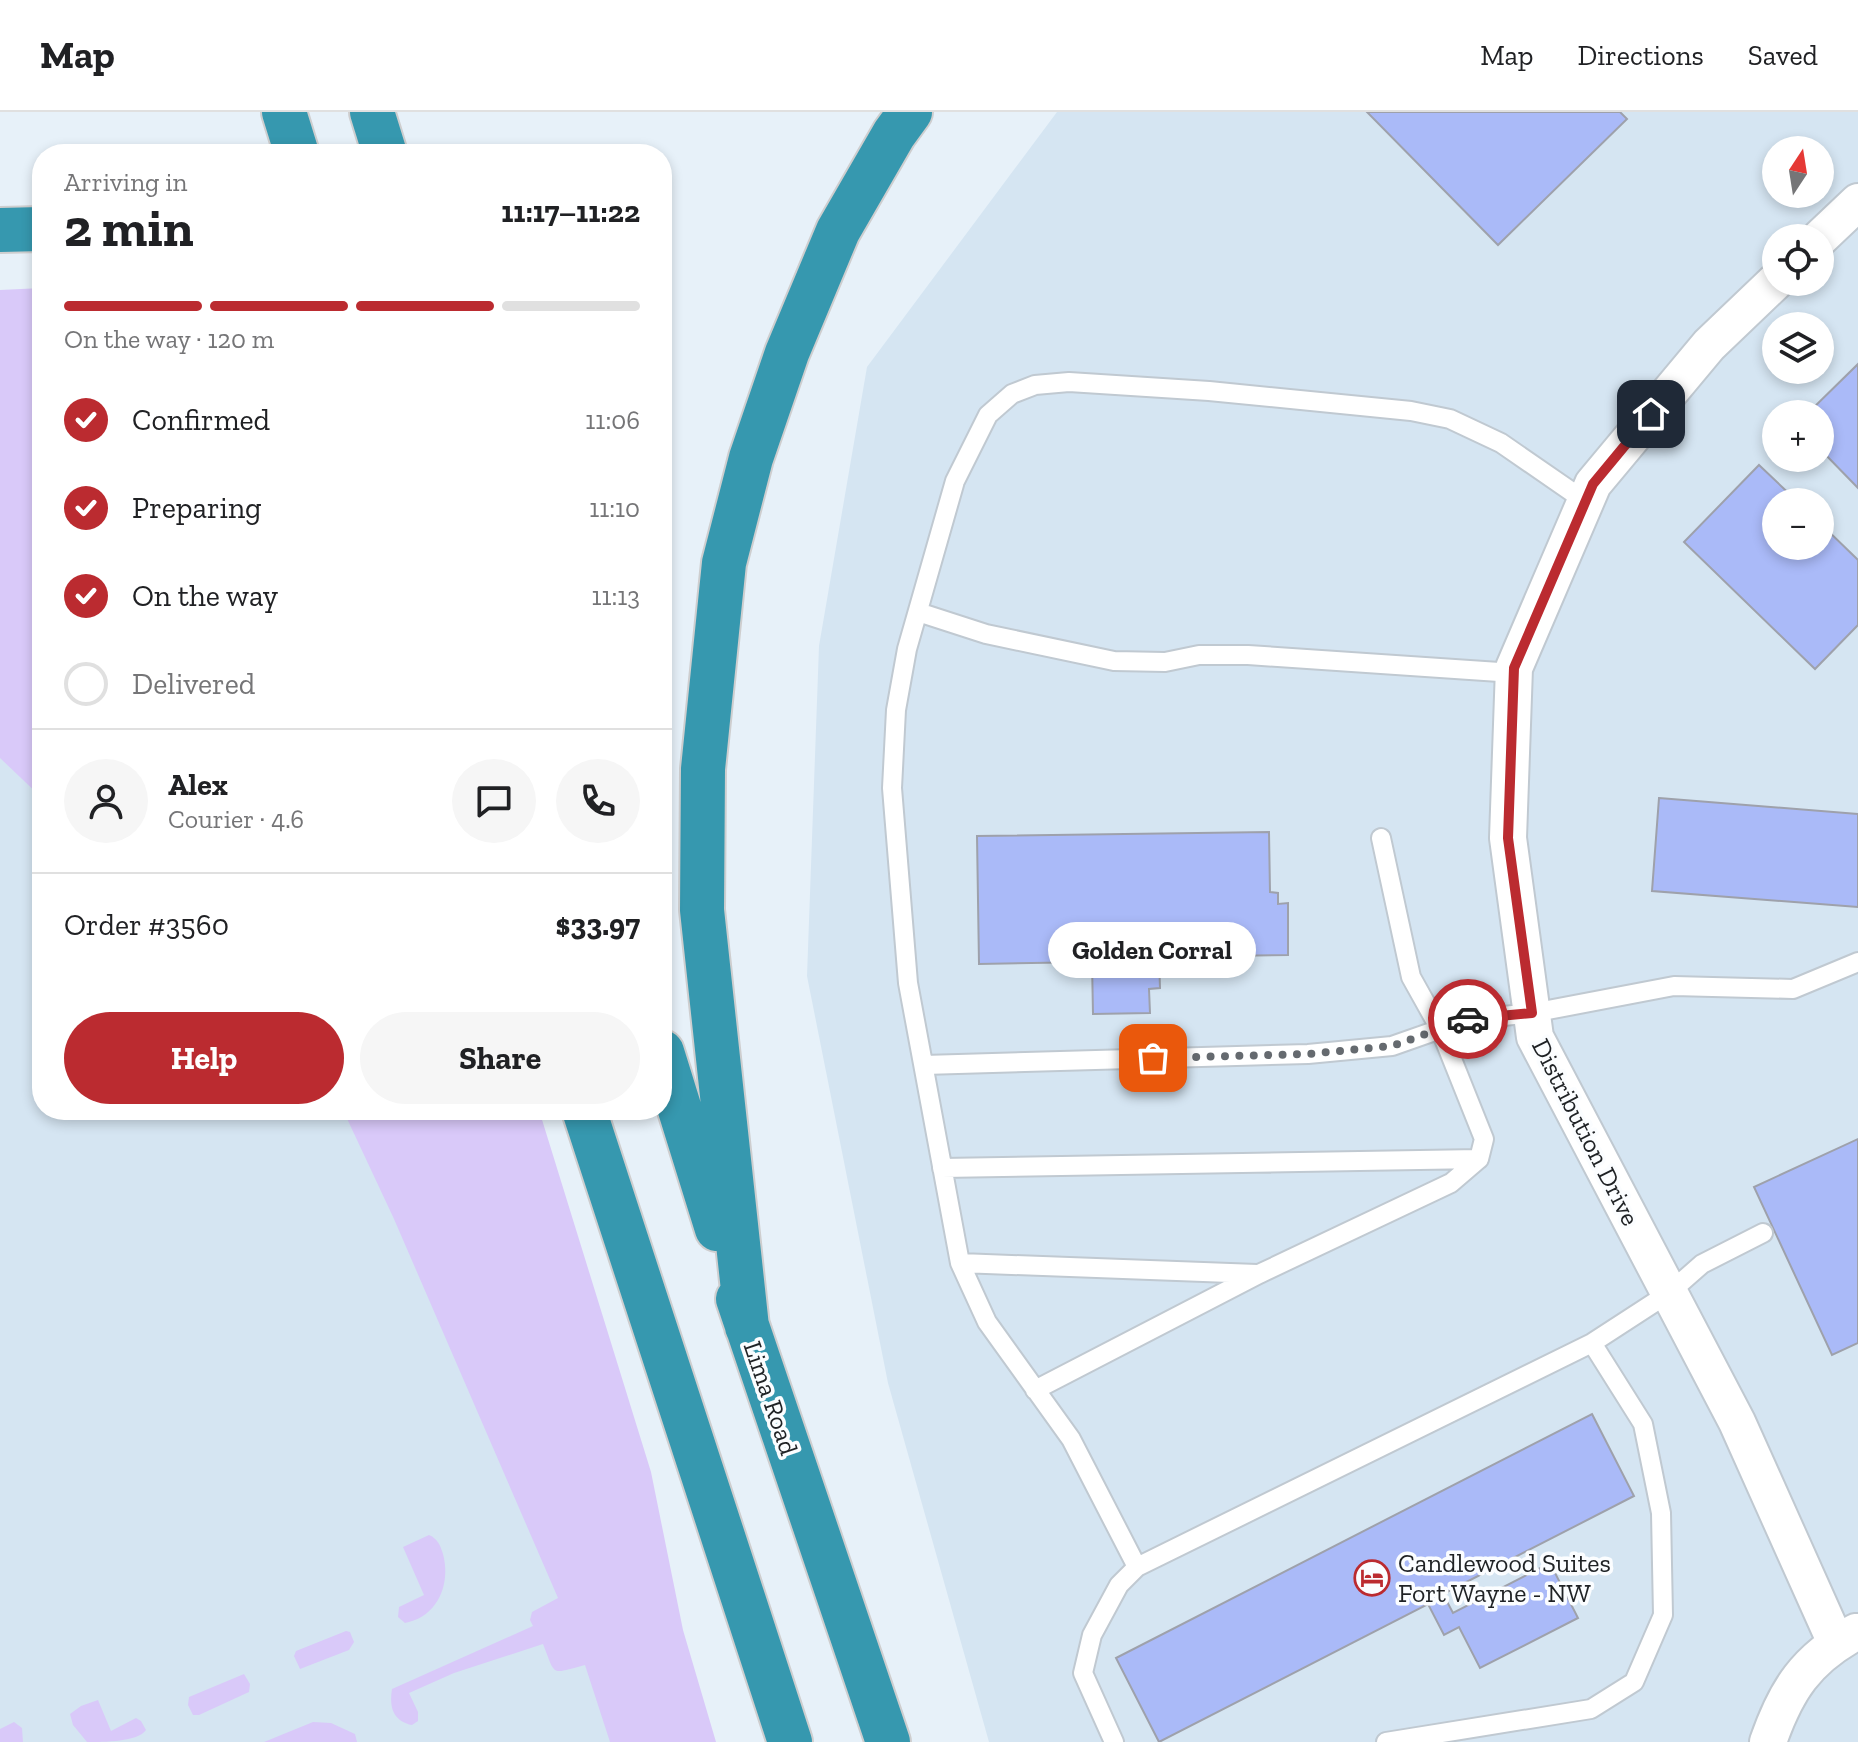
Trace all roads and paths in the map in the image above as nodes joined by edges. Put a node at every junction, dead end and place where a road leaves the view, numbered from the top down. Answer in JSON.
{"nodes":[{"id":1,"x":284,"y":112,"type":"edge"},
{"id":2,"x":372,"y":112,"type":"edge"},
{"id":3,"x":910,"y":112,"type":"edge"},
{"id":4,"x":294,"y":144,"type":"edge"},
{"id":5,"x":382,"y":144,"type":"edge"},
{"id":6,"x":1858,"y":202,"type":"edge"},
{"id":7,"x":1834,"y":225,"type":"edge"},
{"id":8,"x":32,"y":229,"type":"edge"},
{"id":9,"x":0,"y":230,"type":"edge"},
{"id":10,"x":1762,"y":294,"type":"edge"},
{"id":11,"x":1585,"y":501,"type":"junction"},
{"id":12,"x":918,"y":612,"type":"junction"},
{"id":13,"x":1514,"y":673,"type":"junction"},
{"id":14,"x":1381,"y":838,"type":"dead end"},
{"id":15,"x":1858,"y":962,"type":"edge"},
{"id":16,"x":1532,"y":1013,"type":"junction"},
{"id":17,"x":1440,"y":1029,"type":"junction"},
{"id":18,"x":924,"y":1065,"type":"junction"},
{"id":19,"x":672,"y":1084,"type":"edge"},
{"id":20,"x":587,"y":1120,"type":"edge"},
{"id":21,"x":1479,"y":1159,"type":"junction"},
{"id":22,"x":942,"y":1168,"type":"junction"},
{"id":23,"x":1763,"y":1233,"type":"dead end"},
{"id":24,"x":960,"y":1263,"type":"junction"},
{"id":25,"x":1259,"y":1274,"type":"junction"},
{"id":26,"x":1669,"y":1293,"type":"junction"},
{"id":27,"x":747,"y":1327,"type":"junction"},
{"id":28,"x":1592,"y":1343,"type":"junction"},
{"id":29,"x":1035,"y":1390,"type":"junction"},
{"id":30,"x":1137,"y":1567,"type":"junction"},
{"id":31,"x":1847,"y":1637,"type":"edge"},
{"id":32,"x":790,"y":1742,"type":"edge"},
{"id":33,"x":888,"y":1742,"type":"edge"},
{"id":34,"x":1114,"y":1742,"type":"edge"},
{"id":35,"x":1386,"y":1742,"type":"edge"},
{"id":36,"x":1768,"y":1742,"type":"edge"}],
"edges":[{"from":1,"to":4,"type":"highway"},
{"from":2,"to":5,"type":"highway"},
{"from":3,"to":27,"type":"highway"},
{"from":6,"to":7,"type":"street"},
{"from":8,"to":9,"type":"highway"},
{"from":10,"to":11,"type":"street","name":"Distribution Drive"},
{"from":11,"to":12,"type":"lane"},
{"from":11,"to":13,"type":"street","name":"Distribution Drive"},
{"from":12,"to":13,"type":"lane"},
{"from":12,"to":18,"type":"lane"},
{"from":13,"to":16,"type":"street","name":"Distribution Drive"},
{"from":14,"to":17,"type":"lane"},
{"from":15,"to":16,"type":"lane"},
{"from":16,"to":17,"type":"lane"},
{"from":16,"to":26,"type":"street","name":"Distribution Drive"},
{"from":17,"to":18,"type":"lane"},
{"from":17,"to":21,"type":"lane"},
{"from":18,"to":22,"type":"lane"},
{"from":19,"to":27,"type":"highway","name":"Lima Road"},
{"from":20,"to":32,"type":"highway"},
{"from":21,"to":22,"type":"lane"},
{"from":21,"to":25,"type":"lane"},
{"from":22,"to":24,"type":"lane"},
{"from":23,"to":26,"type":"lane"},
{"from":24,"to":25,"type":"lane"},
{"from":24,"to":29,"type":"lane"},
{"from":25,"to":29,"type":"lane"},
{"from":26,"to":28,"type":"lane"},
{"from":26,"to":31,"type":"street","name":"Distribution Drive"},
{"from":27,"to":33,"type":"highway","name":"Lima Road"},
{"from":28,"to":30,"type":"lane"},
{"from":28,"to":35,"type":"lane"},
{"from":29,"to":30,"type":"lane"},
{"from":30,"to":34,"type":"lane"},
{"from":31,"to":36,"type":"street"}]}
